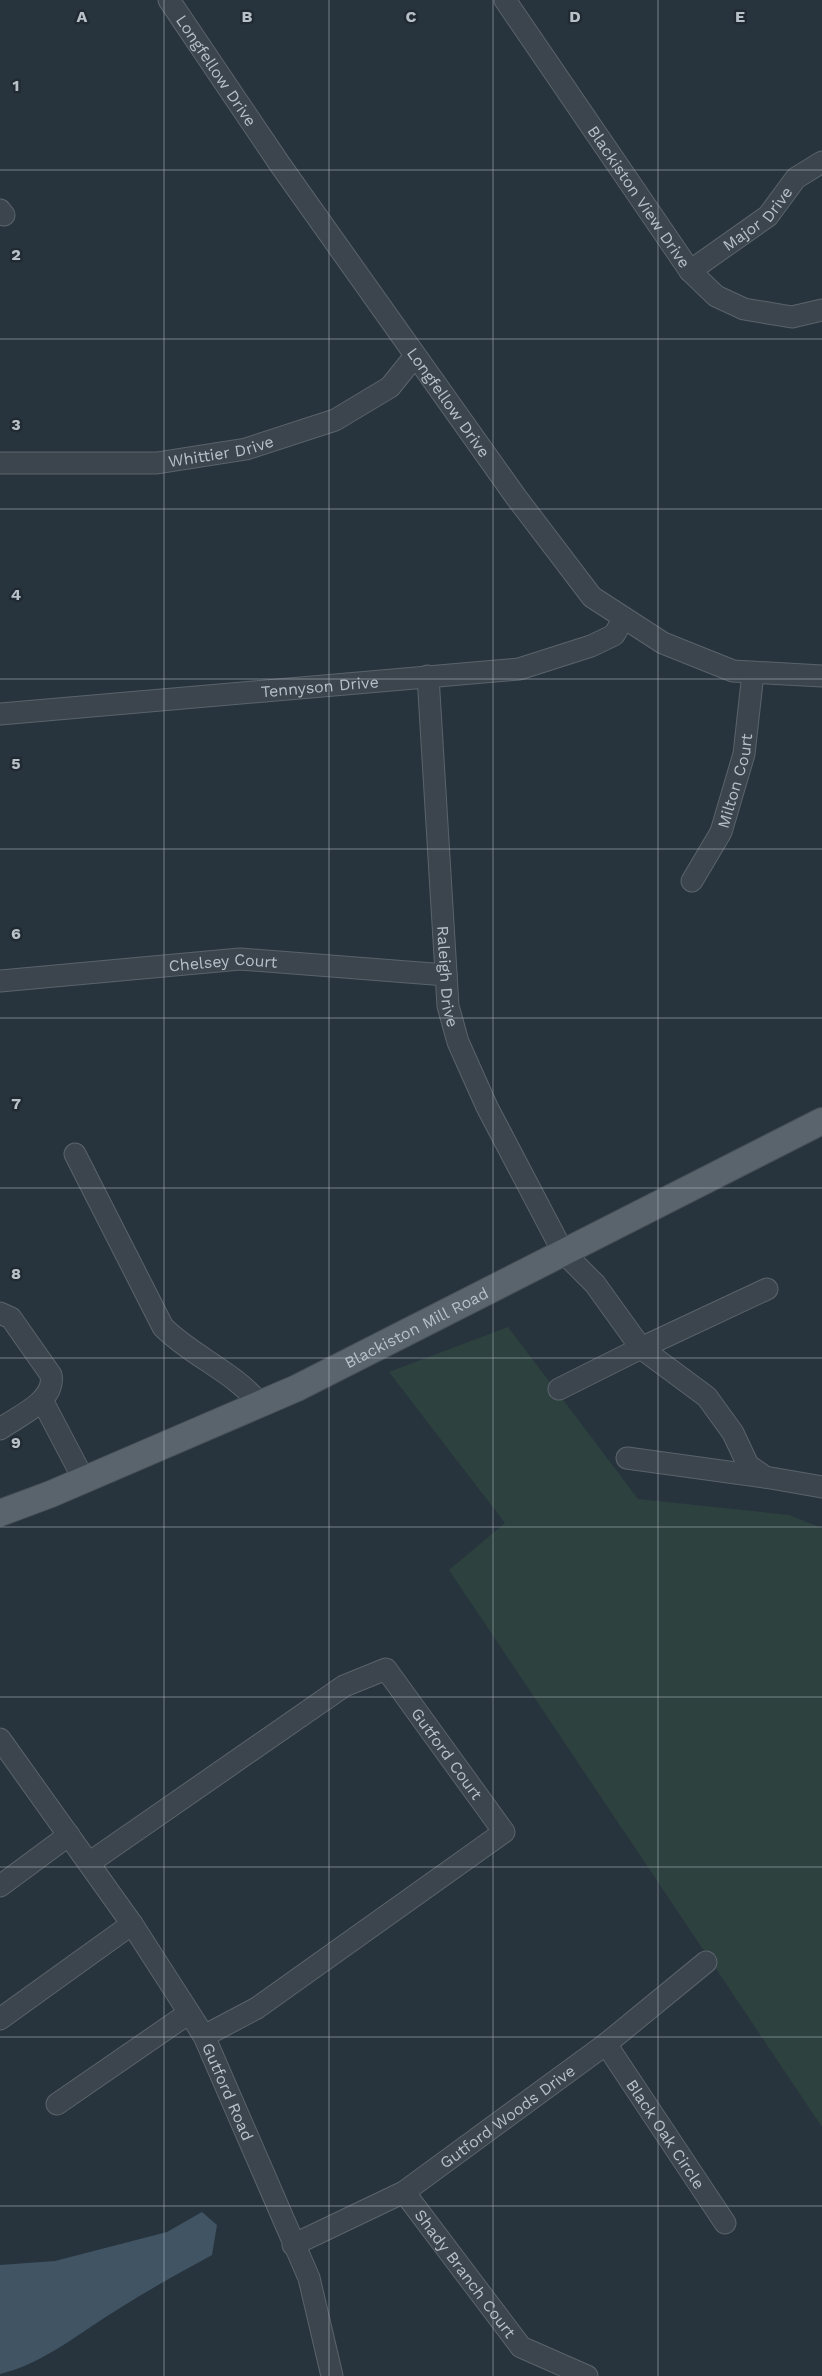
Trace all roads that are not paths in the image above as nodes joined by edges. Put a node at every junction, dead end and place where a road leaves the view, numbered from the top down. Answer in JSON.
{"nodes":[{"id":1,"x":169,"y":0,"type":"edge"},
{"id":2,"x":513,"y":2,"type":"edge"},
{"id":3,"x":822,"y":162,"type":"edge"},
{"id":4,"x":690,"y":271,"type":"junction"},
{"id":5,"x":822,"y":310,"type":"edge"},
{"id":6,"x":415,"y":356,"type":"junction"},
{"id":7,"x":0,"y":463,"type":"edge"},
{"id":8,"x":624,"y":618,"type":"junction"},
{"id":9,"x":752,"y":673,"type":"junction"},
{"id":10,"x":428,"y":676,"type":"junction"},
{"id":11,"x":822,"y":676,"type":"edge"},
{"id":12,"x":0,"y":714,"type":"edge"},
{"id":13,"x":692,"y":881,"type":"dead end"},
{"id":14,"x":446,"y":975,"type":"junction"},
{"id":15,"x":0,"y":981,"type":"edge"},
{"id":16,"x":822,"y":1121,"type":"edge"},
{"id":17,"x":75,"y":1154,"type":"dead end"},
{"id":18,"x":563,"y":1252,"type":"junction"},
{"id":19,"x":768,"y":1289,"type":"dead end"},
{"id":20,"x":0,"y":1313,"type":"edge"},
{"id":21,"x":641,"y":1348,"type":"junction"},
{"id":22,"x":559,"y":1389,"type":"dead end"},
{"id":23,"x":42,"y":1400,"type":"junction"},
{"id":24,"x":260,"y":1404,"type":"junction"},
{"id":25,"x":0,"y":1428,"type":"edge"},
{"id":26,"x":627,"y":1458,"type":"dead end"},
{"id":27,"x":765,"y":1477,"type":"junction"},
{"id":28,"x":84,"y":1480,"type":"junction"},
{"id":29,"x":822,"y":1487,"type":"edge"},
{"id":30,"x":0,"y":1513,"type":"edge"},
{"id":31,"x":0,"y":1739,"type":"edge"},
{"id":32,"x":69,"y":1835,"type":"junction"},
{"id":33,"x":88,"y":1863,"type":"junction"},
{"id":34,"x":0,"y":1886,"type":"edge"},
{"id":35,"x":132,"y":1924,"type":"junction"},
{"id":36,"x":706,"y":1962,"type":"dead end"},
{"id":37,"x":189,"y":2013,"type":"junction"},
{"id":38,"x":0,"y":2019,"type":"edge"},
{"id":39,"x":204,"y":2036,"type":"junction"},
{"id":40,"x":606,"y":2044,"type":"junction"},
{"id":41,"x":57,"y":2104,"type":"dead end"},
{"id":42,"x":404,"y":2192,"type":"junction"},
{"id":43,"x":725,"y":2223,"type":"dead end"},
{"id":44,"x":293,"y":2245,"type":"junction"},
{"id":45,"x":332,"y":2376,"type":"edge"},
{"id":46,"x":587,"y":2376,"type":"edge"}],
"edges":[{"from":1,"to":6,"type":"street","name":"Longfellow Drive"},
{"from":2,"to":4,"type":"street","name":"Blackiston View Drive"},
{"from":3,"to":4,"type":"street","name":"Major Drive"},
{"from":4,"to":5,"type":"street","name":"Blackiston View Drive"},
{"from":6,"to":7,"type":"street","name":"Whittier Drive"},
{"from":6,"to":8,"type":"street","name":"Longfellow Drive"},
{"from":8,"to":9,"type":"street","name":"Longfellow Drive"},
{"from":8,"to":10,"type":"street","name":"Tennyson Drive"},
{"from":9,"to":11,"type":"street","name":"Longfellow Drive"},
{"from":9,"to":13,"type":"street","name":"Milton Court"},
{"from":10,"to":12,"type":"street","name":"Tennyson Drive"},
{"from":10,"to":14,"type":"street","name":"Raleigh Drive"},
{"from":14,"to":15,"type":"street","name":"Chelsey Court"},
{"from":14,"to":18,"type":"street","name":"Raleigh Drive"},
{"from":16,"to":18,"type":"main road","name":"Blackiston Mill Road"},
{"from":17,"to":24,"type":"street"},
{"from":18,"to":21,"type":"street","name":"Raleigh Drive"},
{"from":18,"to":24,"type":"main road","name":"Blackiston Mill Road"},
{"from":19,"to":21,"type":"street"},
{"from":20,"to":23,"type":"street"},
{"from":21,"to":22,"type":"street"},
{"from":21,"to":27,"type":"street","name":"Raleigh Drive"},
{"from":23,"to":25,"type":"street"},
{"from":23,"to":28,"type":"street"},
{"from":24,"to":28,"type":"main road","name":"Blackiston Mill Road"},
{"from":26,"to":27,"type":"street"},
{"from":27,"to":29,"type":"street"},
{"from":28,"to":30,"type":"main road","name":"Blackiston Mill Road"},
{"from":31,"to":32,"type":"street","name":"Gutford Road"},
{"from":32,"to":33,"type":"street","name":"Gutford Road"},
{"from":32,"to":34,"type":"street"},
{"from":33,"to":35,"type":"street","name":"Gutford Road"},
{"from":33,"to":39,"type":"street","name":"Gutford Court"},
{"from":35,"to":37,"type":"street","name":"Gutford Road"},
{"from":35,"to":38,"type":"street"},
{"from":36,"to":40,"type":"street","name":"Gutford Woods Drive"},
{"from":37,"to":39,"type":"street","name":"Gutford Road"},
{"from":37,"to":41,"type":"street"},
{"from":39,"to":44,"type":"street","name":"Gutford Road"},
{"from":40,"to":42,"type":"street","name":"Gutford Woods Drive"},
{"from":40,"to":43,"type":"street","name":"Black Oak Circle"},
{"from":42,"to":44,"type":"street","name":"Gutford Woods Drive"},
{"from":42,"to":46,"type":"street","name":"Shady Branch Court"},
{"from":44,"to":45,"type":"street","name":"Gutford Road"}]}
